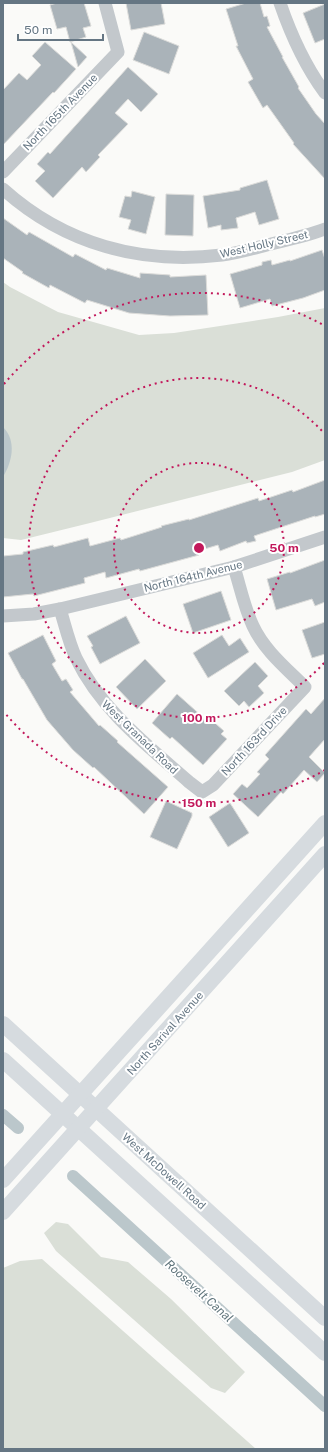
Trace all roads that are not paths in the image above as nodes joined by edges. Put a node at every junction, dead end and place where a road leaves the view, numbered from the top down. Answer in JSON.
{"nodes":[{"id":1,"x":105,"y":3,"type":"edge"},
{"id":2,"x":280,"y":3,"type":"edge"},
{"id":3,"x":325,"y":93,"type":"edge"},
{"id":4,"x":3,"y":172,"type":"edge"},
{"id":5,"x":3,"y":189,"type":"edge"},
{"id":6,"x":325,"y":229,"type":"edge"},
{"id":7,"x":325,"y":537,"type":"edge"},
{"id":8,"x":234,"y":567,"type":"junction"},
{"id":9,"x":60,"y":609,"type":"junction"},
{"id":10,"x":3,"y":616,"type":"edge"},
{"id":11,"x":202,"y":792,"type":"joint"},
{"id":12,"x":325,"y":823,"type":"edge"},
{"id":13,"x":325,"y":854,"type":"edge"},
{"id":14,"x":3,"y":1024,"type":"edge"},
{"id":15,"x":3,"y":1060,"type":"edge"},
{"id":16,"x":80,"y":1094,"type":"junction"},
{"id":17,"x":96,"y":1109,"type":"junction"},
{"id":18,"x":62,"y":1114,"type":"junction"},
{"id":19,"x":78,"y":1129,"type":"junction"},
{"id":20,"x":3,"y":1180,"type":"edge"},
{"id":21,"x":3,"y":1212,"type":"edge"},
{"id":22,"x":325,"y":1318,"type":"edge"},
{"id":23,"x":325,"y":1353,"type":"edge"}],
"edges":[{"from":1,"to":4,"type":"street","name":"North 165th Avenue"},
{"from":2,"to":3,"type":"street"},
{"from":5,"to":6,"type":"street","name":"West Holly Street"},
{"from":7,"to":8,"type":"street","name":"North 164th Avenue"},
{"from":8,"to":9,"type":"street","name":"North 164th Avenue"},
{"from":8,"to":11,"type":"street","name":"North 163rd Drive"},
{"from":9,"to":10,"type":"street","name":"North 164th Avenue"},
{"from":9,"to":11,"type":"street","name":"West Granada Road"},
{"from":12,"to":16,"type":"main road","name":"North Sarival Avenue"},
{"from":13,"to":17,"type":"main road","name":"North Sarival Avenue"},
{"from":14,"to":16,"type":"main road","name":"West McDowell Road"},
{"from":15,"to":18,"type":"main road"},
{"from":16,"to":17,"type":"main road","name":"West McDowell Road"},
{"from":16,"to":18,"type":"main road","name":"North Sarival Avenue"},
{"from":17,"to":19,"type":"main road","name":"North Sarival Avenue"},
{"from":17,"to":22,"type":"main road","name":"West McDowell Road"},
{"from":18,"to":19,"type":"main road"},
{"from":18,"to":20,"type":"main road","name":"North Sarival Avenue"},
{"from":19,"to":21,"type":"main road","name":"North Sarival Avenue"},
{"from":19,"to":23,"type":"main road"}]}
